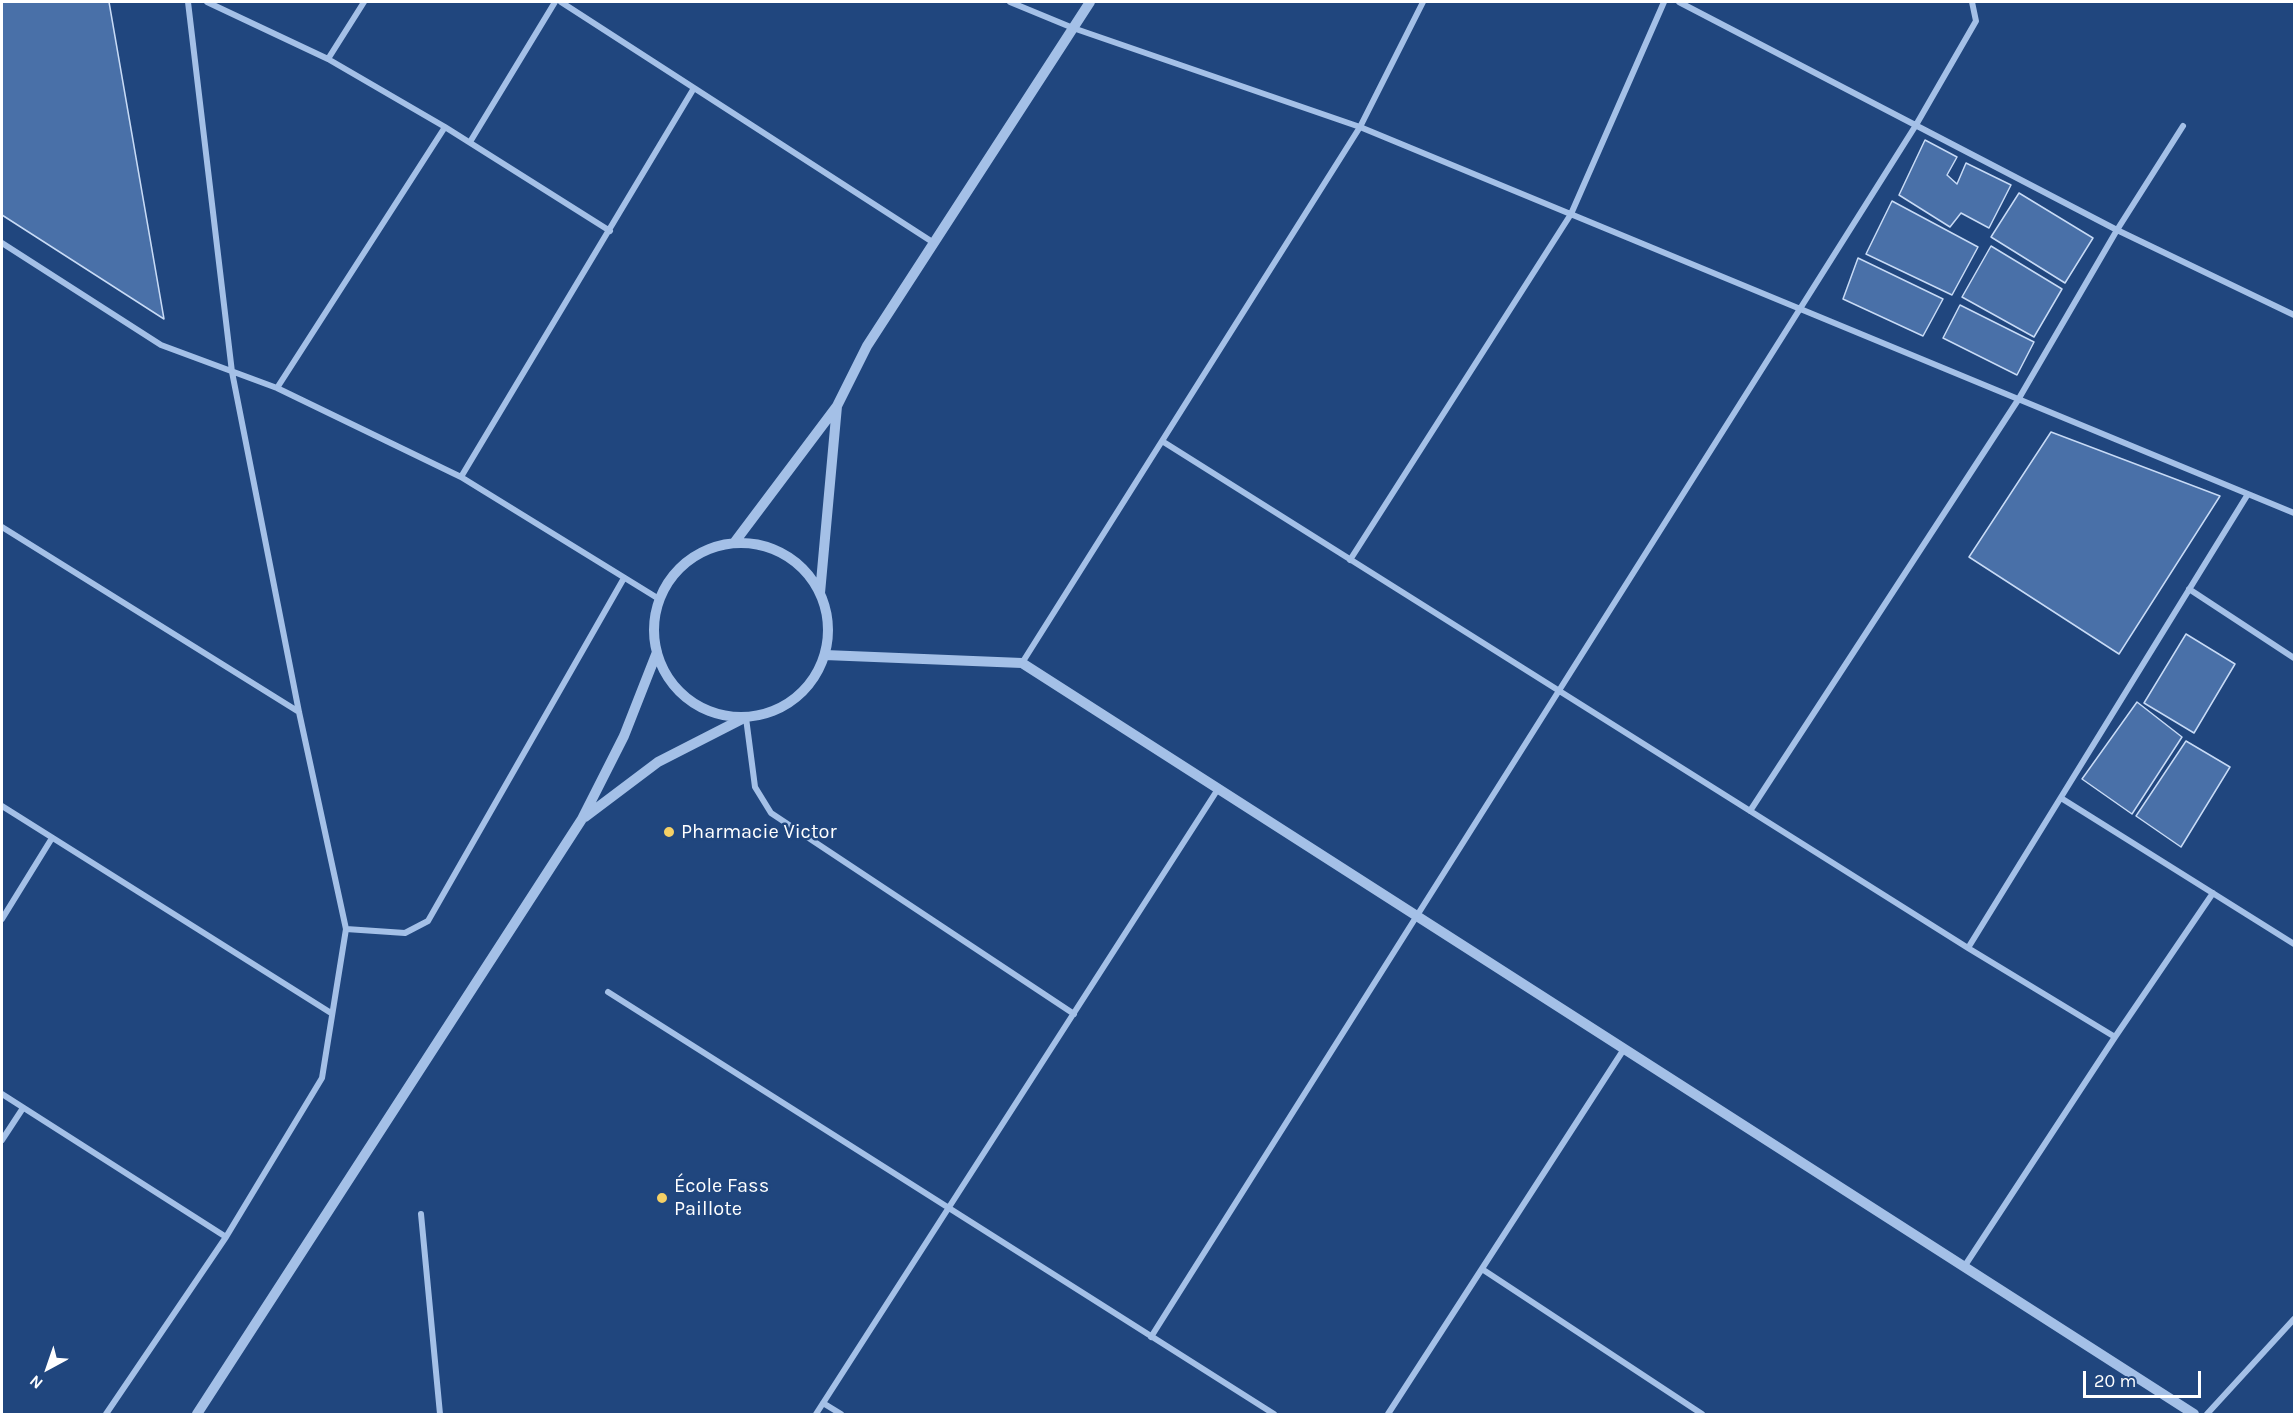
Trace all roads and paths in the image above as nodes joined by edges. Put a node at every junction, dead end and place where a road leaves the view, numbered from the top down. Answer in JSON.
{"nodes":[{"id":1,"x":188,"y":2,"type":"edge"},
{"id":2,"x":207,"y":2,"type":"edge"},
{"id":3,"x":364,"y":2,"type":"edge"},
{"id":4,"x":555,"y":2,"type":"edge"},
{"id":5,"x":561,"y":2,"type":"edge"},
{"id":6,"x":1011,"y":2,"type":"edge"},
{"id":7,"x":1090,"y":2,"type":"edge"},
{"id":8,"x":1423,"y":2,"type":"edge"},
{"id":9,"x":1665,"y":2,"type":"edge"},
{"id":10,"x":1679,"y":2,"type":"edge"},
{"id":11,"x":1972,"y":2,"type":"edge"},
{"id":12,"x":1073,"y":28,"type":"junction"},
{"id":13,"x":328,"y":59,"type":"junction"},
{"id":14,"x":694,"y":87,"type":"junction"},
{"id":15,"x":1916,"y":126,"type":"junction"},
{"id":16,"x":2183,"y":126,"type":"dead end"},
{"id":17,"x":445,"y":127,"type":"junction"},
{"id":18,"x":1360,"y":127,"type":"junction"},
{"id":19,"x":470,"y":142,"type":"junction"},
{"id":20,"x":1571,"y":214,"type":"junction"},
{"id":21,"x":2116,"y":230,"type":"junction"},
{"id":22,"x":610,"y":231,"type":"junction"},
{"id":23,"x":2,"y":243,"type":"edge"},
{"id":24,"x":934,"y":243,"type":"junction"},
{"id":25,"x":1800,"y":310,"type":"junction"},
{"id":26,"x":2295,"y":315,"type":"edge"},
{"id":27,"x":232,"y":372,"type":"junction"},
{"id":28,"x":277,"y":388,"type":"junction"},
{"id":29,"x":2018,"y":400,"type":"junction"},
{"id":30,"x":837,"y":406,"type":"junction"},
{"id":31,"x":1162,"y":441,"type":"junction"},
{"id":32,"x":461,"y":477,"type":"junction"},
{"id":33,"x":2248,"y":494,"type":"junction"},
{"id":34,"x":2295,"y":513,"type":"edge"},
{"id":35,"x":2,"y":527,"type":"edge"},
{"id":36,"x":734,"y":543,"type":"junction"},
{"id":37,"x":1350,"y":560,"type":"junction"},
{"id":38,"x":624,"y":578,"type":"junction"},
{"id":39,"x":2189,"y":589,"type":"junction"},
{"id":40,"x":819,"y":593,"type":"junction"},
{"id":41,"x":659,"y":599,"type":"junction"},
{"id":42,"x":657,"y":652,"type":"junction"},
{"id":43,"x":825,"y":655,"type":"junction"},
{"id":44,"x":2295,"y":658,"type":"edge"},
{"id":45,"x":1022,"y":663,"type":"junction"},
{"id":46,"x":1559,"y":691,"type":"junction"},
{"id":47,"x":299,"y":712,"type":"junction"},
{"id":48,"x":746,"y":718,"type":"junction"},
{"id":49,"x":1218,"y":789,"type":"junction"},
{"id":50,"x":2061,"y":798,"type":"junction"},
{"id":51,"x":2,"y":806,"type":"edge"},
{"id":52,"x":1750,"y":811,"type":"junction"},
{"id":53,"x":582,"y":819,"type":"junction"},
{"id":54,"x":52,"y":838,"type":"junction"},
{"id":55,"x":2213,"y":893,"type":"junction"},
{"id":56,"x":1417,"y":916,"type":"junction"},
{"id":57,"x":2,"y":918,"type":"edge"},
{"id":58,"x":346,"y":929,"type":"junction"},
{"id":59,"x":2295,"y":944,"type":"edge"},
{"id":60,"x":1968,"y":948,"type":"junction"},
{"id":61,"x":608,"y":992,"type":"dead end"},
{"id":62,"x":331,"y":1012,"type":"junction"},
{"id":63,"x":1074,"y":1014,"type":"junction"},
{"id":64,"x":2115,"y":1037,"type":"junction"},
{"id":65,"x":1624,"y":1049,"type":"junction"},
{"id":66,"x":2,"y":1094,"type":"edge"},
{"id":67,"x":23,"y":1108,"type":"junction"},
{"id":68,"x":2,"y":1140,"type":"edge"},
{"id":69,"x":949,"y":1209,"type":"junction"},
{"id":70,"x":421,"y":1214,"type":"dead end"},
{"id":71,"x":226,"y":1237,"type":"junction"},
{"id":72,"x":1964,"y":1267,"type":"junction"},
{"id":73,"x":1482,"y":1269,"type":"junction"},
{"id":74,"x":2295,"y":1319,"type":"edge"},
{"id":75,"x":1151,"y":1337,"type":"junction"},
{"id":76,"x":823,"y":1403,"type":"junction"},
{"id":77,"x":106,"y":1414,"type":"edge"},
{"id":78,"x":197,"y":1414,"type":"edge"},
{"id":79,"x":440,"y":1414,"type":"edge"},
{"id":80,"x":816,"y":1414,"type":"edge"},
{"id":81,"x":841,"y":1414,"type":"edge"},
{"id":82,"x":1274,"y":1414,"type":"edge"},
{"id":83,"x":1388,"y":1414,"type":"edge"},
{"id":84,"x":1702,"y":1414,"type":"edge"},
{"id":85,"x":2194,"y":1414,"type":"edge"},
{"id":86,"x":2207,"y":1414,"type":"edge"}],
"edges":[{"from":1,"to":27,"type":"street"},
{"from":2,"to":13,"type":"street"},
{"from":3,"to":13,"type":"street"},
{"from":4,"to":19,"type":"street"},
{"from":5,"to":14,"type":"street"},
{"from":6,"to":12,"type":"street"},
{"from":7,"to":12,"type":"street"},
{"from":8,"to":18,"type":"street"},
{"from":9,"to":20,"type":"street"},
{"from":10,"to":15,"type":"street"},
{"from":11,"to":15,"type":"street"},
{"from":12,"to":18,"type":"street"},
{"from":12,"to":24,"type":"street"},
{"from":13,"to":17,"type":"street"},
{"from":14,"to":22,"type":"street"},
{"from":14,"to":24,"type":"street"},
{"from":15,"to":21,"type":"street"},
{"from":15,"to":25,"type":"street"},
{"from":16,"to":21,"type":"street"},
{"from":17,"to":19,"type":"street"},
{"from":17,"to":28,"type":"street"},
{"from":18,"to":20,"type":"street"},
{"from":18,"to":31,"type":"street"},
{"from":19,"to":22,"type":"street"},
{"from":20,"to":25,"type":"street"},
{"from":20,"to":37,"type":"street"},
{"from":21,"to":26,"type":"street"},
{"from":21,"to":29,"type":"street"},
{"from":22,"to":32,"type":"street"},
{"from":23,"to":27,"type":"street"},
{"from":24,"to":30,"type":"street"},
{"from":25,"to":29,"type":"street"},
{"from":25,"to":46,"type":"street"},
{"from":27,"to":28,"type":"street"},
{"from":27,"to":47,"type":"street"},
{"from":28,"to":32,"type":"street"},
{"from":29,"to":33,"type":"street"},
{"from":29,"to":52,"type":"street"},
{"from":30,"to":36,"type":"street"},
{"from":30,"to":40,"type":"street"},
{"from":31,"to":37,"type":"street"},
{"from":31,"to":45,"type":"street"},
{"from":32,"to":38,"type":"street"},
{"from":33,"to":34,"type":"street"},
{"from":33,"to":39,"type":"street"},
{"from":35,"to":47,"type":"street"},
{"from":36,"to":40,"type":"street"},
{"from":36,"to":41,"type":"street"},
{"from":37,"to":46,"type":"street"},
{"from":38,"to":41,"type":"street"},
{"from":38,"to":58,"type":"street"},
{"from":39,"to":44,"type":"street"},
{"from":39,"to":50,"type":"street"},
{"from":40,"to":43,"type":"street"},
{"from":41,"to":42,"type":"street"},
{"from":42,"to":48,"type":"street"},
{"from":42,"to":53,"type":"street"},
{"from":43,"to":45,"type":"street"},
{"from":43,"to":48,"type":"street"},
{"from":45,"to":49,"type":"street"},
{"from":46,"to":52,"type":"street"},
{"from":46,"to":56,"type":"street"},
{"from":47,"to":58,"type":"street"},
{"from":48,"to":53,"type":"street"},
{"from":48,"to":63,"type":"street"},
{"from":49,"to":56,"type":"street"},
{"from":49,"to":63,"type":"street"},
{"from":50,"to":55,"type":"street"},
{"from":50,"to":60,"type":"street"},
{"from":51,"to":54,"type":"street"},
{"from":52,"to":60,"type":"street"},
{"from":53,"to":78,"type":"street"},
{"from":54,"to":57,"type":"street"},
{"from":54,"to":62,"type":"street"},
{"from":55,"to":59,"type":"street"},
{"from":55,"to":64,"type":"street"},
{"from":56,"to":65,"type":"street"},
{"from":56,"to":75,"type":"street"},
{"from":58,"to":62,"type":"street"},
{"from":60,"to":64,"type":"street"},
{"from":61,"to":69,"type":"street"},
{"from":62,"to":71,"type":"street"},
{"from":63,"to":69,"type":"street"},
{"from":64,"to":72,"type":"street"},
{"from":65,"to":72,"type":"street"},
{"from":65,"to":73,"type":"street"},
{"from":66,"to":67,"type":"street"},
{"from":67,"to":68,"type":"street"},
{"from":67,"to":71,"type":"street"},
{"from":69,"to":75,"type":"street"},
{"from":69,"to":76,"type":"street"},
{"from":70,"to":79,"type":"street"},
{"from":71,"to":77,"type":"street"},
{"from":72,"to":85,"type":"street"},
{"from":73,"to":83,"type":"street"},
{"from":73,"to":84,"type":"street"},
{"from":74,"to":86,"type":"street"},
{"from":75,"to":82,"type":"street"},
{"from":76,"to":80,"type":"street"},
{"from":76,"to":81,"type":"street"}]}
